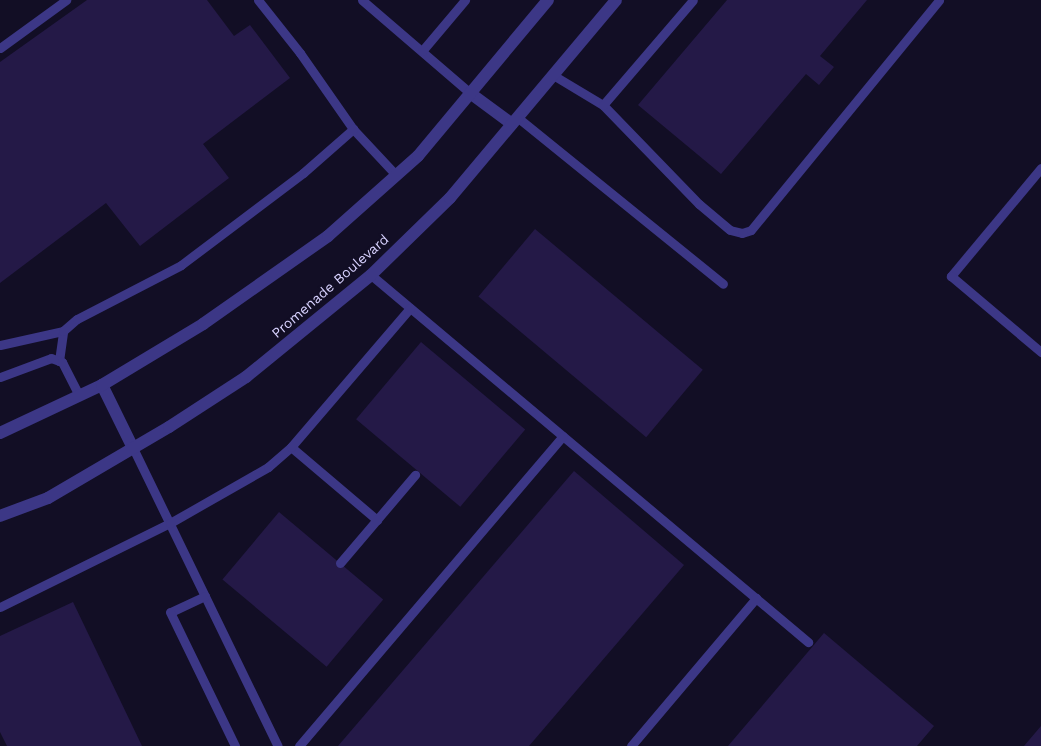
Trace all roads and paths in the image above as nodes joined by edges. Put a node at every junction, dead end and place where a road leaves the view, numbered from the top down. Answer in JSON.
{"nodes":[{"id":1,"x":66,"y":0,"type":"edge"},
{"id":2,"x":258,"y":0,"type":"edge"},
{"id":3,"x":362,"y":0,"type":"edge"},
{"id":4,"x":465,"y":0,"type":"edge"},
{"id":5,"x":548,"y":0,"type":"edge"},
{"id":6,"x":616,"y":0,"type":"edge"},
{"id":7,"x":693,"y":0,"type":"edge"},
{"id":8,"x":939,"y":0,"type":"edge"},
{"id":9,"x":0,"y":48,"type":"edge"},
{"id":10,"x":422,"y":51,"type":"junction"},
{"id":11,"x":553,"y":75,"type":"junction"},
{"id":12,"x":470,"y":93,"type":"junction"},
{"id":13,"x":603,"y":105,"type":"junction"},
{"id":14,"x":515,"y":121,"type":"junction"},
{"id":15,"x":353,"y":129,"type":"junction"},
{"id":16,"x":1041,"y":168,"type":"edge"},
{"id":17,"x":396,"y":176,"type":"junction"},
{"id":18,"x":371,"y":274,"type":"junction"},
{"id":19,"x":723,"y":284,"type":"dead end"},
{"id":20,"x":410,"y":308,"type":"junction"},
{"id":21,"x":63,"y":331,"type":"junction"},
{"id":22,"x":0,"y":345,"type":"edge"},
{"id":23,"x":1041,"y":352,"type":"edge"},
{"id":24,"x":59,"y":361,"type":"junction"},
{"id":25,"x":0,"y":377,"type":"edge"},
{"id":26,"x":102,"y":385,"type":"junction"},
{"id":27,"x":79,"y":396,"type":"junction"},
{"id":28,"x":0,"y":432,"type":"edge"},
{"id":29,"x":563,"y":436,"type":"junction"},
{"id":30,"x":291,"y":447,"type":"junction"},
{"id":31,"x":133,"y":448,"type":"junction"},
{"id":32,"x":415,"y":475,"type":"dead end"},
{"id":33,"x":0,"y":516,"type":"edge"},
{"id":34,"x":377,"y":520,"type":"junction"},
{"id":35,"x":170,"y":523,"type":"junction"},
{"id":36,"x":340,"y":563,"type":"dead end"},
{"id":37,"x":205,"y":596,"type":"junction"},
{"id":38,"x":756,"y":598,"type":"junction"},
{"id":39,"x":0,"y":607,"type":"edge"},
{"id":40,"x":808,"y":642,"type":"dead end"},
{"id":41,"x":235,"y":746,"type":"edge"},
{"id":42,"x":278,"y":746,"type":"edge"},
{"id":43,"x":299,"y":746,"type":"edge"},
{"id":44,"x":631,"y":746,"type":"edge"}],
"edges":[{"from":1,"to":9,"type":"lane"},
{"from":2,"to":15,"type":"lane"},
{"from":3,"to":10,"type":"lane"},
{"from":4,"to":10,"type":"lane"},
{"from":5,"to":12,"type":"street"},
{"from":6,"to":11,"type":"street","name":"Promenade Boulevard"},
{"from":7,"to":13,"type":"lane"},
{"from":8,"to":13,"type":"lane"},
{"from":10,"to":12,"type":"lane"},
{"from":11,"to":13,"type":"lane"},
{"from":11,"to":14,"type":"street","name":"Promenade Boulevard"},
{"from":12,"to":14,"type":"street"},
{"from":12,"to":17,"type":"street"},
{"from":14,"to":18,"type":"street","name":"Promenade Boulevard"},
{"from":14,"to":19,"type":"lane"},
{"from":15,"to":17,"type":"lane"},
{"from":15,"to":21,"type":"lane"},
{"from":16,"to":23,"type":"lane"},
{"from":17,"to":26,"type":"street"},
{"from":18,"to":20,"type":"lane"},
{"from":18,"to":31,"type":"street","name":"Promenade Boulevard"},
{"from":20,"to":29,"type":"lane"},
{"from":20,"to":30,"type":"lane"},
{"from":21,"to":22,"type":"lane"},
{"from":21,"to":24,"type":"lane"},
{"from":24,"to":25,"type":"lane"},
{"from":24,"to":27,"type":"lane"},
{"from":26,"to":27,"type":"street"},
{"from":26,"to":31,"type":"street"},
{"from":27,"to":28,"type":"street"},
{"from":29,"to":38,"type":"lane"},
{"from":29,"to":43,"type":"lane"},
{"from":30,"to":34,"type":"lane"},
{"from":30,"to":35,"type":"lane"},
{"from":31,"to":33,"type":"street","name":"Promenade Boulevard"},
{"from":31,"to":35,"type":"lane"},
{"from":32,"to":34,"type":"lane"},
{"from":34,"to":36,"type":"lane"},
{"from":35,"to":37,"type":"lane"},
{"from":35,"to":39,"type":"lane"},
{"from":37,"to":41,"type":"lane"},
{"from":37,"to":42,"type":"lane"},
{"from":38,"to":40,"type":"lane"},
{"from":38,"to":44,"type":"lane"}]}
